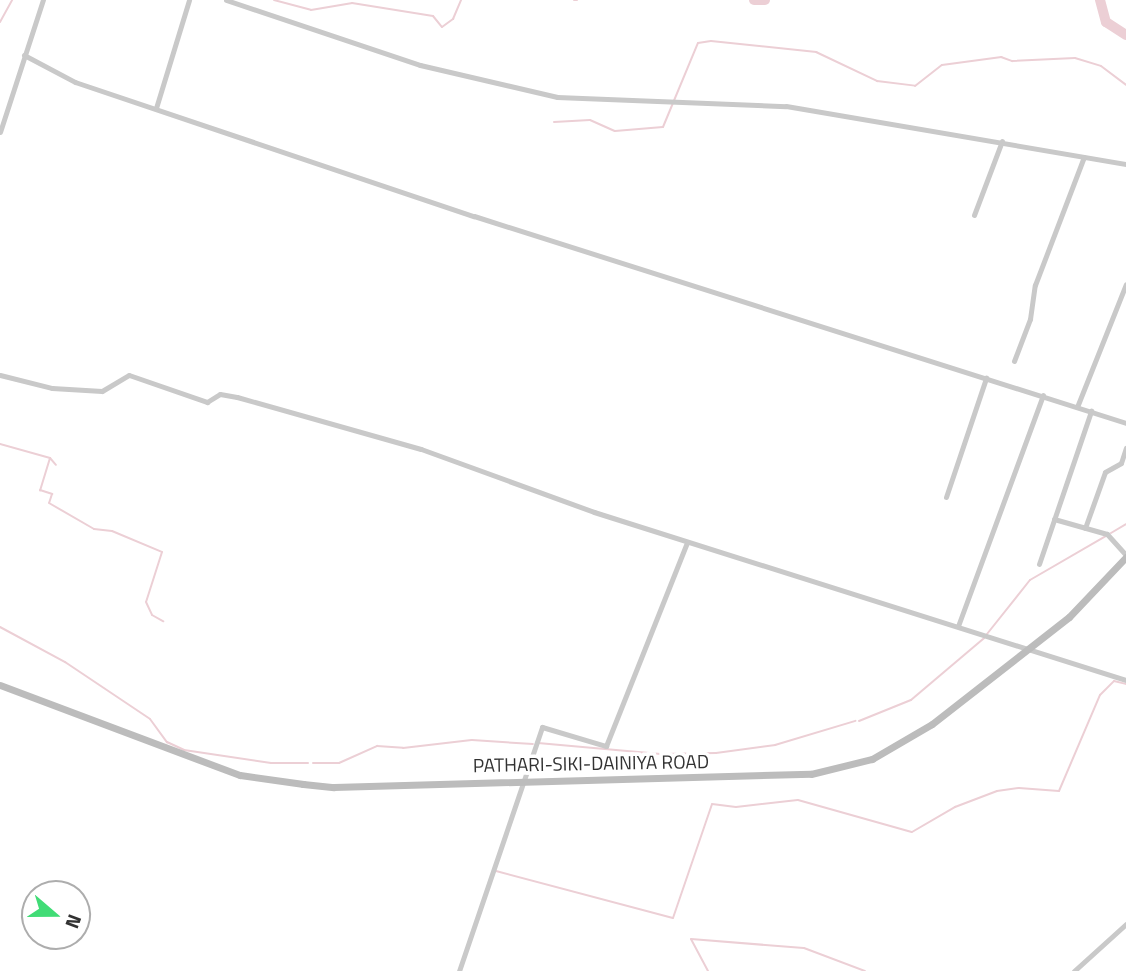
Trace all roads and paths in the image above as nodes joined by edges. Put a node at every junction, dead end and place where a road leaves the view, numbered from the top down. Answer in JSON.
{"nodes":[{"id":1,"x":43,"y":0,"type":"edge"},
{"id":2,"x":189,"y":0,"type":"edge"},
{"id":3,"x":226,"y":0,"type":"edge"},
{"id":4,"x":24,"y":55,"type":"junction"},
{"id":5,"x":156,"y":108,"type":"junction"},
{"id":6,"x":0,"y":132,"type":"edge"},
{"id":7,"x":1003,"y":141,"type":"junction"},
{"id":8,"x":1084,"y":157,"type":"junction"},
{"id":9,"x":1126,"y":164,"type":"edge"},
{"id":10,"x":974,"y":215,"type":"dead end"},
{"id":11,"x":1125,"y":289,"type":"edge"},
{"id":12,"x":1014,"y":361,"type":"dead end"},
{"id":13,"x":0,"y":375,"type":"edge"},
{"id":14,"x":986,"y":378,"type":"junction"},
{"id":15,"x":1043,"y":395,"type":"junction"},
{"id":16,"x":1077,"y":407,"type":"junction"},
{"id":17,"x":1091,"y":411,"type":"junction"},
{"id":18,"x":1126,"y":421,"type":"edge"},
{"id":19,"x":1126,"y":448,"type":"edge"},
{"id":20,"x":946,"y":497,"type":"dead end"},
{"id":21,"x":1054,"y":519,"type":"junction"},
{"id":22,"x":1085,"y":528,"type":"junction"},
{"id":23,"x":687,"y":542,"type":"junction"},
{"id":24,"x":1126,"y":556,"type":"edge"},
{"id":25,"x":1039,"y":564,"type":"dead end"},
{"id":26,"x":958,"y":626,"type":"junction"},
{"id":27,"x":1029,"y":650,"type":"junction"},
{"id":28,"x":1126,"y":680,"type":"edge"},
{"id":29,"x":0,"y":685,"type":"edge"},
{"id":30,"x":525,"y":781,"type":"junction"},
{"id":31,"x":1126,"y":924,"type":"edge"},
{"id":32,"x":459,"y":971,"type":"edge"},
{"id":33,"x":1074,"y":971,"type":"edge"}],
"edges":[{"from":1,"to":4,"type":"street"},
{"from":2,"to":5,"type":"street"},
{"from":3,"to":7,"type":"street"},
{"from":4,"to":5,"type":"street"},
{"from":4,"to":6,"type":"street"},
{"from":5,"to":14,"type":"street"},
{"from":7,"to":8,"type":"street"},
{"from":7,"to":10,"type":"street"},
{"from":8,"to":9,"type":"street"},
{"from":8,"to":12,"type":"street"},
{"from":11,"to":16,"type":"street"},
{"from":13,"to":23,"type":"street"},
{"from":14,"to":15,"type":"street"},
{"from":14,"to":20,"type":"street"},
{"from":15,"to":16,"type":"street"},
{"from":15,"to":26,"type":"street"},
{"from":16,"to":17,"type":"street"},
{"from":17,"to":18,"type":"street"},
{"from":17,"to":21,"type":"street"},
{"from":19,"to":22,"type":"street"},
{"from":21,"to":22,"type":"street"},
{"from":21,"to":25,"type":"street"},
{"from":22,"to":24,"type":"street"},
{"from":23,"to":26,"type":"street"},
{"from":23,"to":30,"type":"street"},
{"from":24,"to":27,"type":"main road","name":"PATHARI-SIKI-DAINIYA ROAD"},
{"from":26,"to":27,"type":"street"},
{"from":27,"to":28,"type":"street"},
{"from":27,"to":30,"type":"main road","name":"PATHARI-SIKI-DAINIYA ROAD"},
{"from":29,"to":30,"type":"main road","name":"PATHARI-SIKI-DAINIYA ROAD"},
{"from":30,"to":32,"type":"street"},
{"from":31,"to":33,"type":"street"}]}
